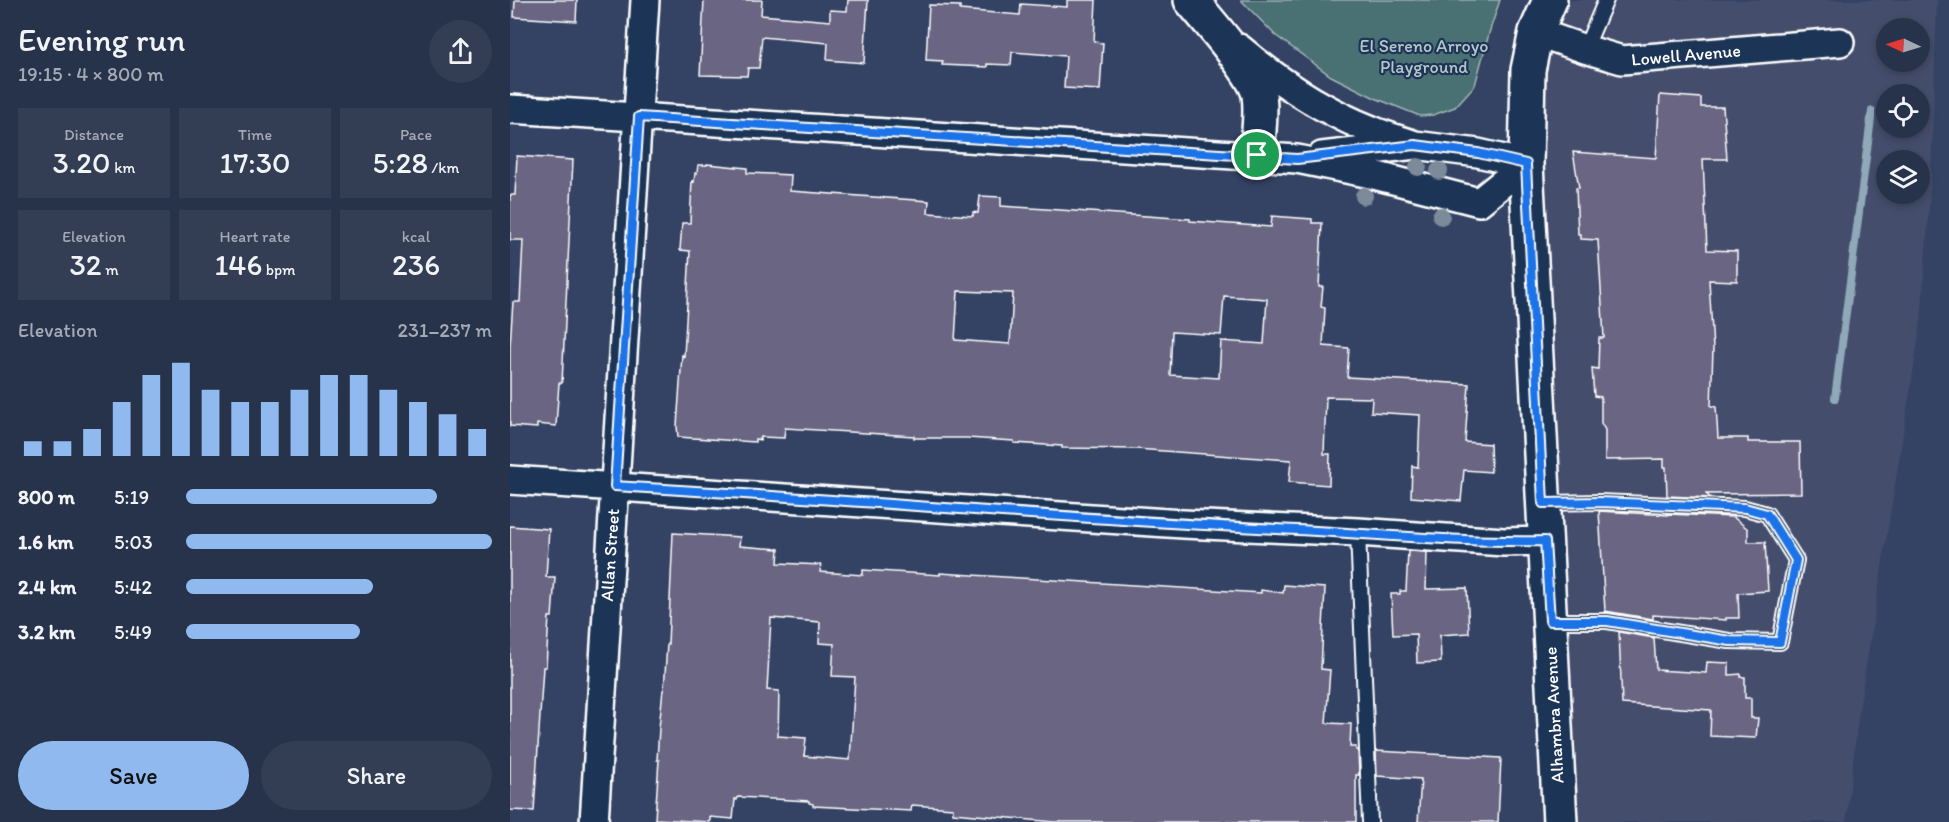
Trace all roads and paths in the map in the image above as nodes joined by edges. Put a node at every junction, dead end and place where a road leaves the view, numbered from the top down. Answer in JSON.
{"nodes":[{"id":1,"x":645,"y":0,"type":"edge"},
{"id":2,"x":1191,"y":0,"type":"edge"},
{"id":3,"x":1550,"y":0,"type":"edge"},
{"id":4,"x":1606,"y":0,"type":"edge"},
{"id":5,"x":1212,"y":26,"type":"junction"},
{"id":6,"x":1536,"y":32,"type":"junction"},
{"id":7,"x":1840,"y":42,"type":"dead end"},
{"id":8,"x":1585,"y":49,"type":"junction"},
{"id":9,"x":510,"y":109,"type":"edge"},
{"id":10,"x":639,"y":117,"type":"junction"},
{"id":11,"x":1415,"y":145,"type":"junction"},
{"id":12,"x":1257,"y":155,"type":"junction"},
{"id":13,"x":1297,"y":159,"type":"junction"},
{"id":14,"x":1526,"y":164,"type":"junction"},
{"id":15,"x":510,"y":480,"type":"edge"},
{"id":16,"x":615,"y":486,"type":"junction"},
{"id":17,"x":1543,"y":503,"type":"junction"},
{"id":18,"x":1358,"y":532,"type":"junction"},
{"id":19,"x":1545,"y":541,"type":"junction"},
{"id":20,"x":1550,"y":621,"type":"junction"},
{"id":21,"x":594,"y":822,"type":"edge"},
{"id":22,"x":1370,"y":822,"type":"edge"},
{"id":23,"x":1560,"y":822,"type":"edge"}],
"edges":[{"from":1,"to":10,"type":"street","name":"Allan Street"},
{"from":2,"to":5,"type":"main road"},
{"from":3,"to":6,"type":"main road","name":"Alhambra Avenue"},
{"from":4,"to":8,"type":"lane"},
{"from":5,"to":11,"type":"street"},
{"from":5,"to":12,"type":"main road"},
{"from":6,"to":8,"type":"street","name":"Lowell Avenue"},
{"from":6,"to":14,"type":"main road","name":"Alhambra Avenue"},
{"from":7,"to":8,"type":"street","name":"Lowell Avenue"},
{"from":9,"to":10,"type":"street"},
{"from":10,"to":12,"type":"street"},
{"from":10,"to":16,"type":"street","name":"Allan Street"},
{"from":11,"to":13,"type":"street"},
{"from":11,"to":14,"type":"street"},
{"from":12,"to":13,"type":"street"},
{"from":13,"to":14,"type":"street"},
{"from":14,"to":17,"type":"main road","name":"Alhambra Avenue"},
{"from":15,"to":16,"type":"street"},
{"from":16,"to":18,"type":"street"},
{"from":16,"to":21,"type":"street","name":"Allan Street"},
{"from":17,"to":19,"type":"main road","name":"Alhambra Avenue"},
{"from":17,"to":20,"type":"lane"},
{"from":18,"to":19,"type":"street"},
{"from":18,"to":22,"type":"lane"},
{"from":19,"to":20,"type":"main road","name":"Alhambra Avenue"},
{"from":20,"to":23,"type":"main road","name":"Alhambra Avenue"}]}
